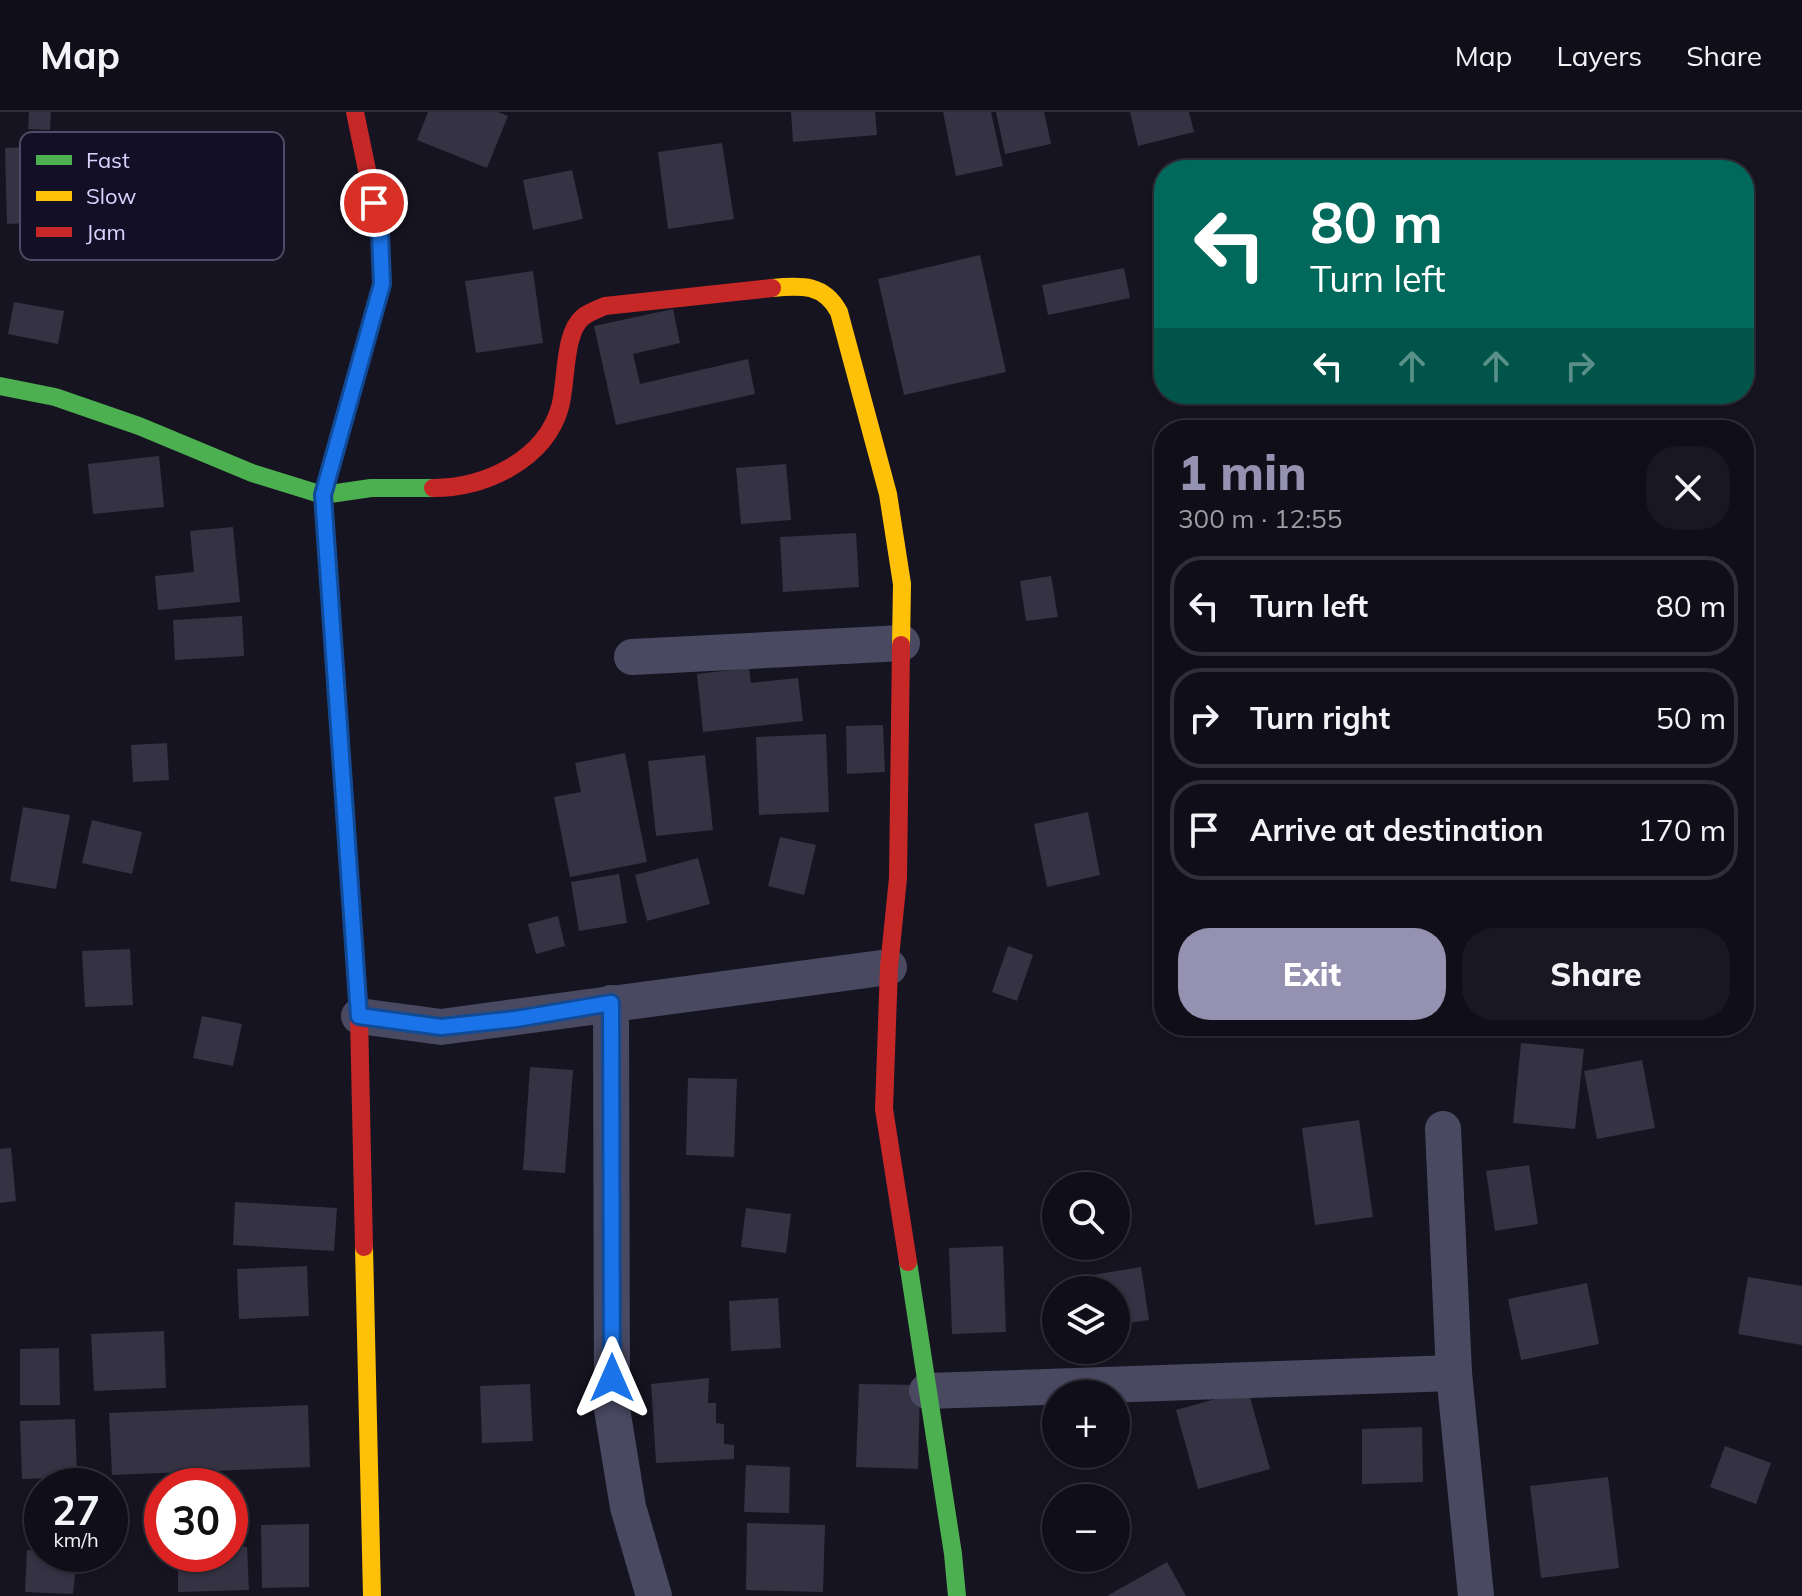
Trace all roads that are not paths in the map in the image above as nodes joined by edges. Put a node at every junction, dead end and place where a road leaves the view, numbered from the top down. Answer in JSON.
{"nodes":[{"id":1,"x":355,"y":112,"type":"edge"},
{"id":2,"x":0,"y":386,"type":"edge"},
{"id":3,"x":323,"y":495,"type":"junction"},
{"id":4,"x":902,"y":643,"type":"junction"},
{"id":5,"x":632,"y":657,"type":"dead end"},
{"id":6,"x":889,"y":967,"type":"junction"},
{"id":7,"x":611,"y":1003,"type":"junction"},
{"id":8,"x":359,"y":1016,"type":"junction"},
{"id":9,"x":1443,"y":1129,"type":"dead end"},
{"id":10,"x":1454,"y":1373,"type":"junction"},
{"id":11,"x":927,"y":1391,"type":"junction"},
{"id":12,"x":372,"y":1596,"type":"edge"},
{"id":13,"x":654,"y":1596,"type":"edge"},
{"id":14,"x":957,"y":1596,"type":"edge"},
{"id":15,"x":1476,"y":1596,"type":"edge"}],
"edges":[{"from":1,"to":3,"type":"street"},
{"from":2,"to":3,"type":"street"},
{"from":3,"to":4,"type":"street"},
{"from":3,"to":8,"type":"street"},
{"from":4,"to":5,"type":"street"},
{"from":4,"to":6,"type":"street"},
{"from":6,"to":7,"type":"street"},
{"from":6,"to":11,"type":"street"},
{"from":7,"to":8,"type":"street"},
{"from":7,"to":13,"type":"street"},
{"from":8,"to":12,"type":"street"},
{"from":9,"to":10,"type":"street"},
{"from":10,"to":11,"type":"street"},
{"from":10,"to":15,"type":"street"},
{"from":11,"to":14,"type":"street"}]}
